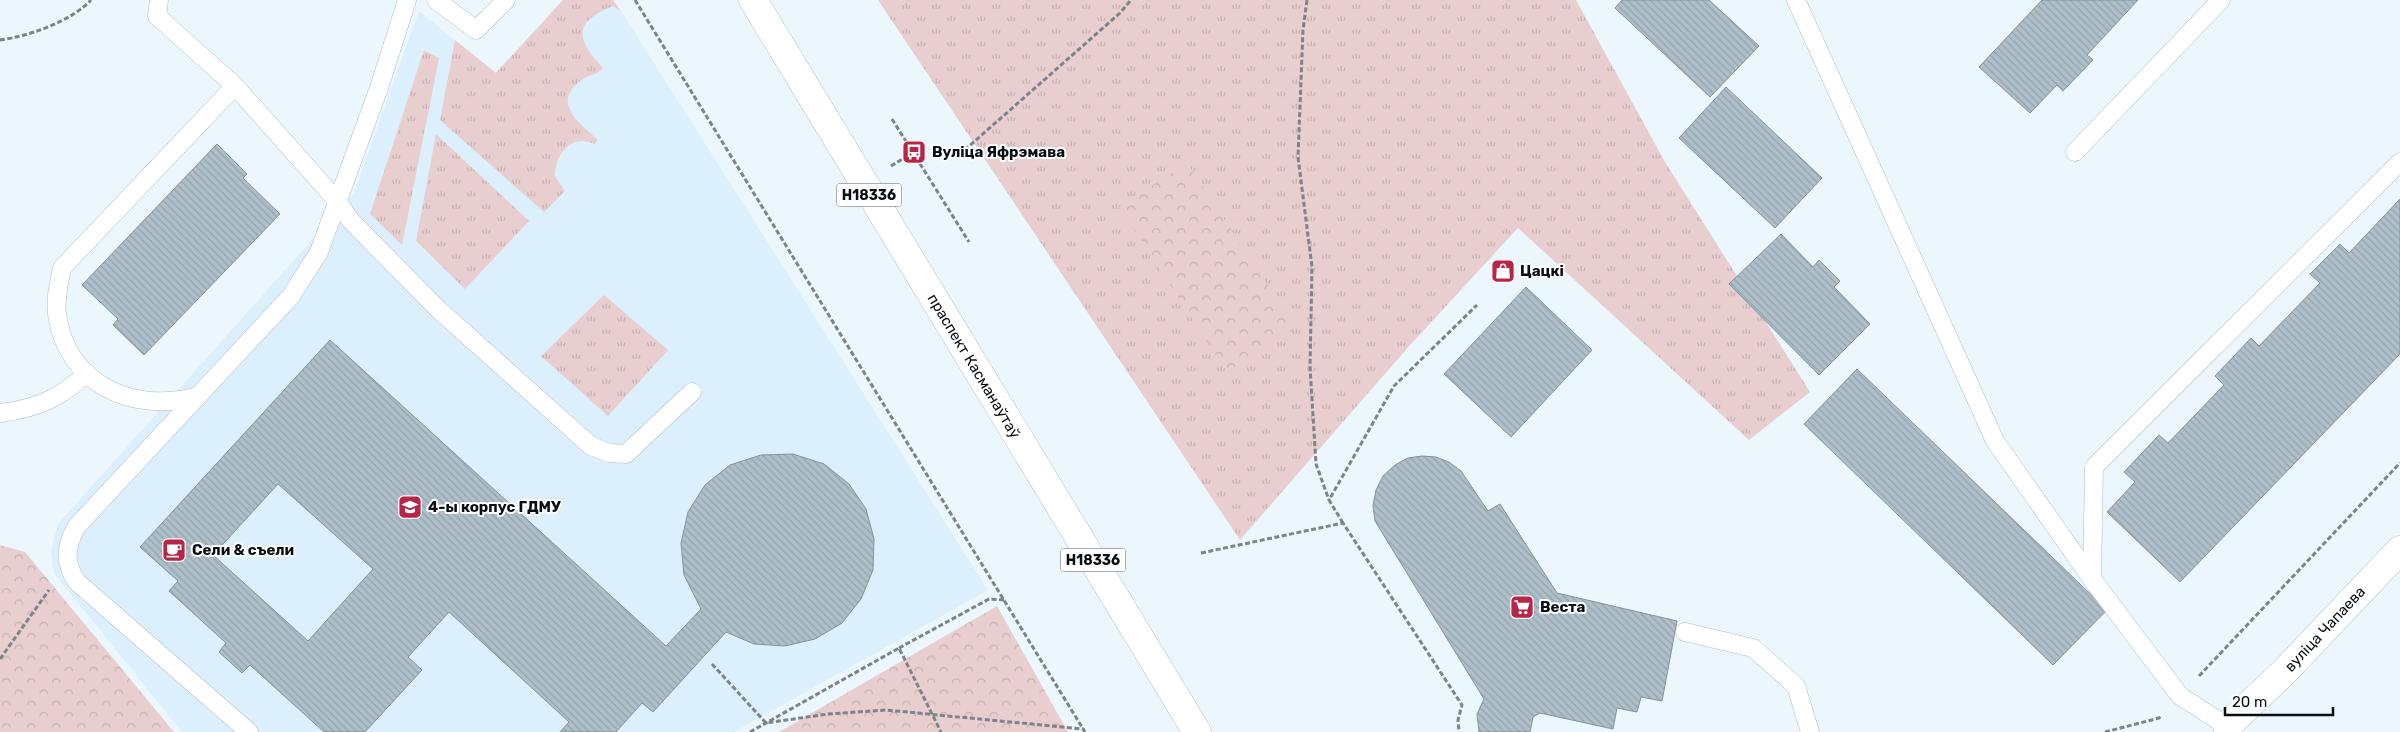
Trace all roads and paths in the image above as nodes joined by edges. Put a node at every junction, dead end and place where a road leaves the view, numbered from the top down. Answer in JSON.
{"nodes":[{"id":1,"x":91,"y":0,"type":"edge"},
{"id":2,"x":159,"y":0,"type":"edge"},
{"id":3,"x":407,"y":0,"type":"edge"},
{"id":4,"x":436,"y":0,"type":"edge"},
{"id":5,"x":506,"y":0,"type":"edge"},
{"id":6,"x":635,"y":0,"type":"edge"},
{"id":7,"x":753,"y":0,"type":"edge"},
{"id":8,"x":1131,"y":0,"type":"edge"},
{"id":9,"x":1307,"y":0,"type":"edge"},
{"id":10,"x":1796,"y":0,"type":"edge"},
{"id":11,"x":2221,"y":0,"type":"edge"},
{"id":12,"x":0,"y":40,"type":"edge"},
{"id":13,"x":235,"y":86,"type":"junction"},
{"id":14,"x":892,"y":119,"type":"dead end"},
{"id":15,"x":2075,"y":152,"type":"dead end"},
{"id":16,"x":959,"y":155,"type":"dead end"},
{"id":17,"x":2400,"y":162,"type":"edge"},
{"id":18,"x":338,"y":202,"type":"junction"},
{"id":19,"x":969,"y":242,"type":"dead end"},
{"id":20,"x":1477,"y":305,"type":"dead end"},
{"id":21,"x":87,"y":374,"type":"junction"},
{"id":22,"x":692,"y":392,"type":"dead end"},
{"id":23,"x":195,"y":397,"type":"junction"},
{"id":24,"x":0,"y":413,"type":"edge"},
{"id":25,"x":2400,"y":463,"type":"edge"},
{"id":26,"x":1329,"y":500,"type":"junction"},
{"id":27,"x":1343,"y":523,"type":"junction"},
{"id":28,"x":2400,"y":550,"type":"edge"},
{"id":29,"x":1201,"y":553,"type":"dead end"},
{"id":30,"x":68,"y":564,"type":"junction"},
{"id":31,"x":2092,"y":580,"type":"junction"},
{"id":32,"x":1005,"y":600,"type":"junction"},
{"id":33,"x":1685,"y":632,"type":"dead end"},
{"id":34,"x":899,"y":648,"type":"junction"},
{"id":35,"x":0,"y":659,"type":"edge"},
{"id":36,"x":712,"y":664,"type":"dead end"},
{"id":37,"x":2180,"y":696,"type":"junction"},
{"id":38,"x":932,"y":713,"type":"junction"},
{"id":39,"x":766,"y":723,"type":"junction"},
{"id":40,"x":2228,"y":730,"type":"edge"},
{"id":41,"x":1084,"y":731,"type":"edge"},
{"id":42,"x":249,"y":732,"type":"edge"},
{"id":43,"x":750,"y":732,"type":"edge"},
{"id":44,"x":941,"y":732,"type":"edge"},
{"id":45,"x":1197,"y":732,"type":"edge"},
{"id":46,"x":1459,"y":732,"type":"edge"},
{"id":47,"x":1810,"y":732,"type":"edge"},
{"id":48,"x":2105,"y":732,"type":"edge"}],
"edges":[{"from":1,"to":12,"type":"path"},
{"from":2,"to":13,"type":"lane"},
{"from":3,"to":18,"type":"lane"},
{"from":4,"to":5,"type":"lane"},
{"from":6,"to":32,"type":"path"},
{"from":7,"to":45,"type":"main road","name":"праспект Касманаўтаў","number":"Н18336"},
{"from":8,"to":16,"type":"path"},
{"from":9,"to":26,"type":"path"},
{"from":10,"to":31,"type":"lane"},
{"from":11,"to":15,"type":"lane"},
{"from":13,"to":18,"type":"lane"},
{"from":13,"to":21,"type":"lane"},
{"from":14,"to":19,"type":"path"},
{"from":17,"to":31,"type":"lane"},
{"from":18,"to":22,"type":"lane"},
{"from":18,"to":23,"type":"lane"},
{"from":20,"to":26,"type":"path"},
{"from":21,"to":23,"type":"lane"},
{"from":21,"to":24,"type":"lane"},
{"from":23,"to":30,"type":"lane"},
{"from":25,"to":37,"type":"path"},
{"from":26,"to":27,"type":"path"},
{"from":27,"to":29,"type":"path"},
{"from":27,"to":46,"type":"path"},
{"from":28,"to":40,"type":"main road","name":"вуліца Чапаева"},
{"from":30,"to":35,"type":"path"},
{"from":30,"to":42,"type":"lane"},
{"from":31,"to":37,"type":"lane"},
{"from":32,"to":34,"type":"path"},
{"from":32,"to":41,"type":"path"},
{"from":33,"to":47,"type":"lane"},
{"from":34,"to":38,"type":"path"},
{"from":34,"to":39,"type":"path"},
{"from":36,"to":39,"type":"path"},
{"from":37,"to":40,"type":"lane"},
{"from":37,"to":48,"type":"path"},
{"from":38,"to":39,"type":"path"},
{"from":38,"to":41,"type":"path"},
{"from":38,"to":44,"type":"path"},
{"from":39,"to":43,"type":"path"}]}
